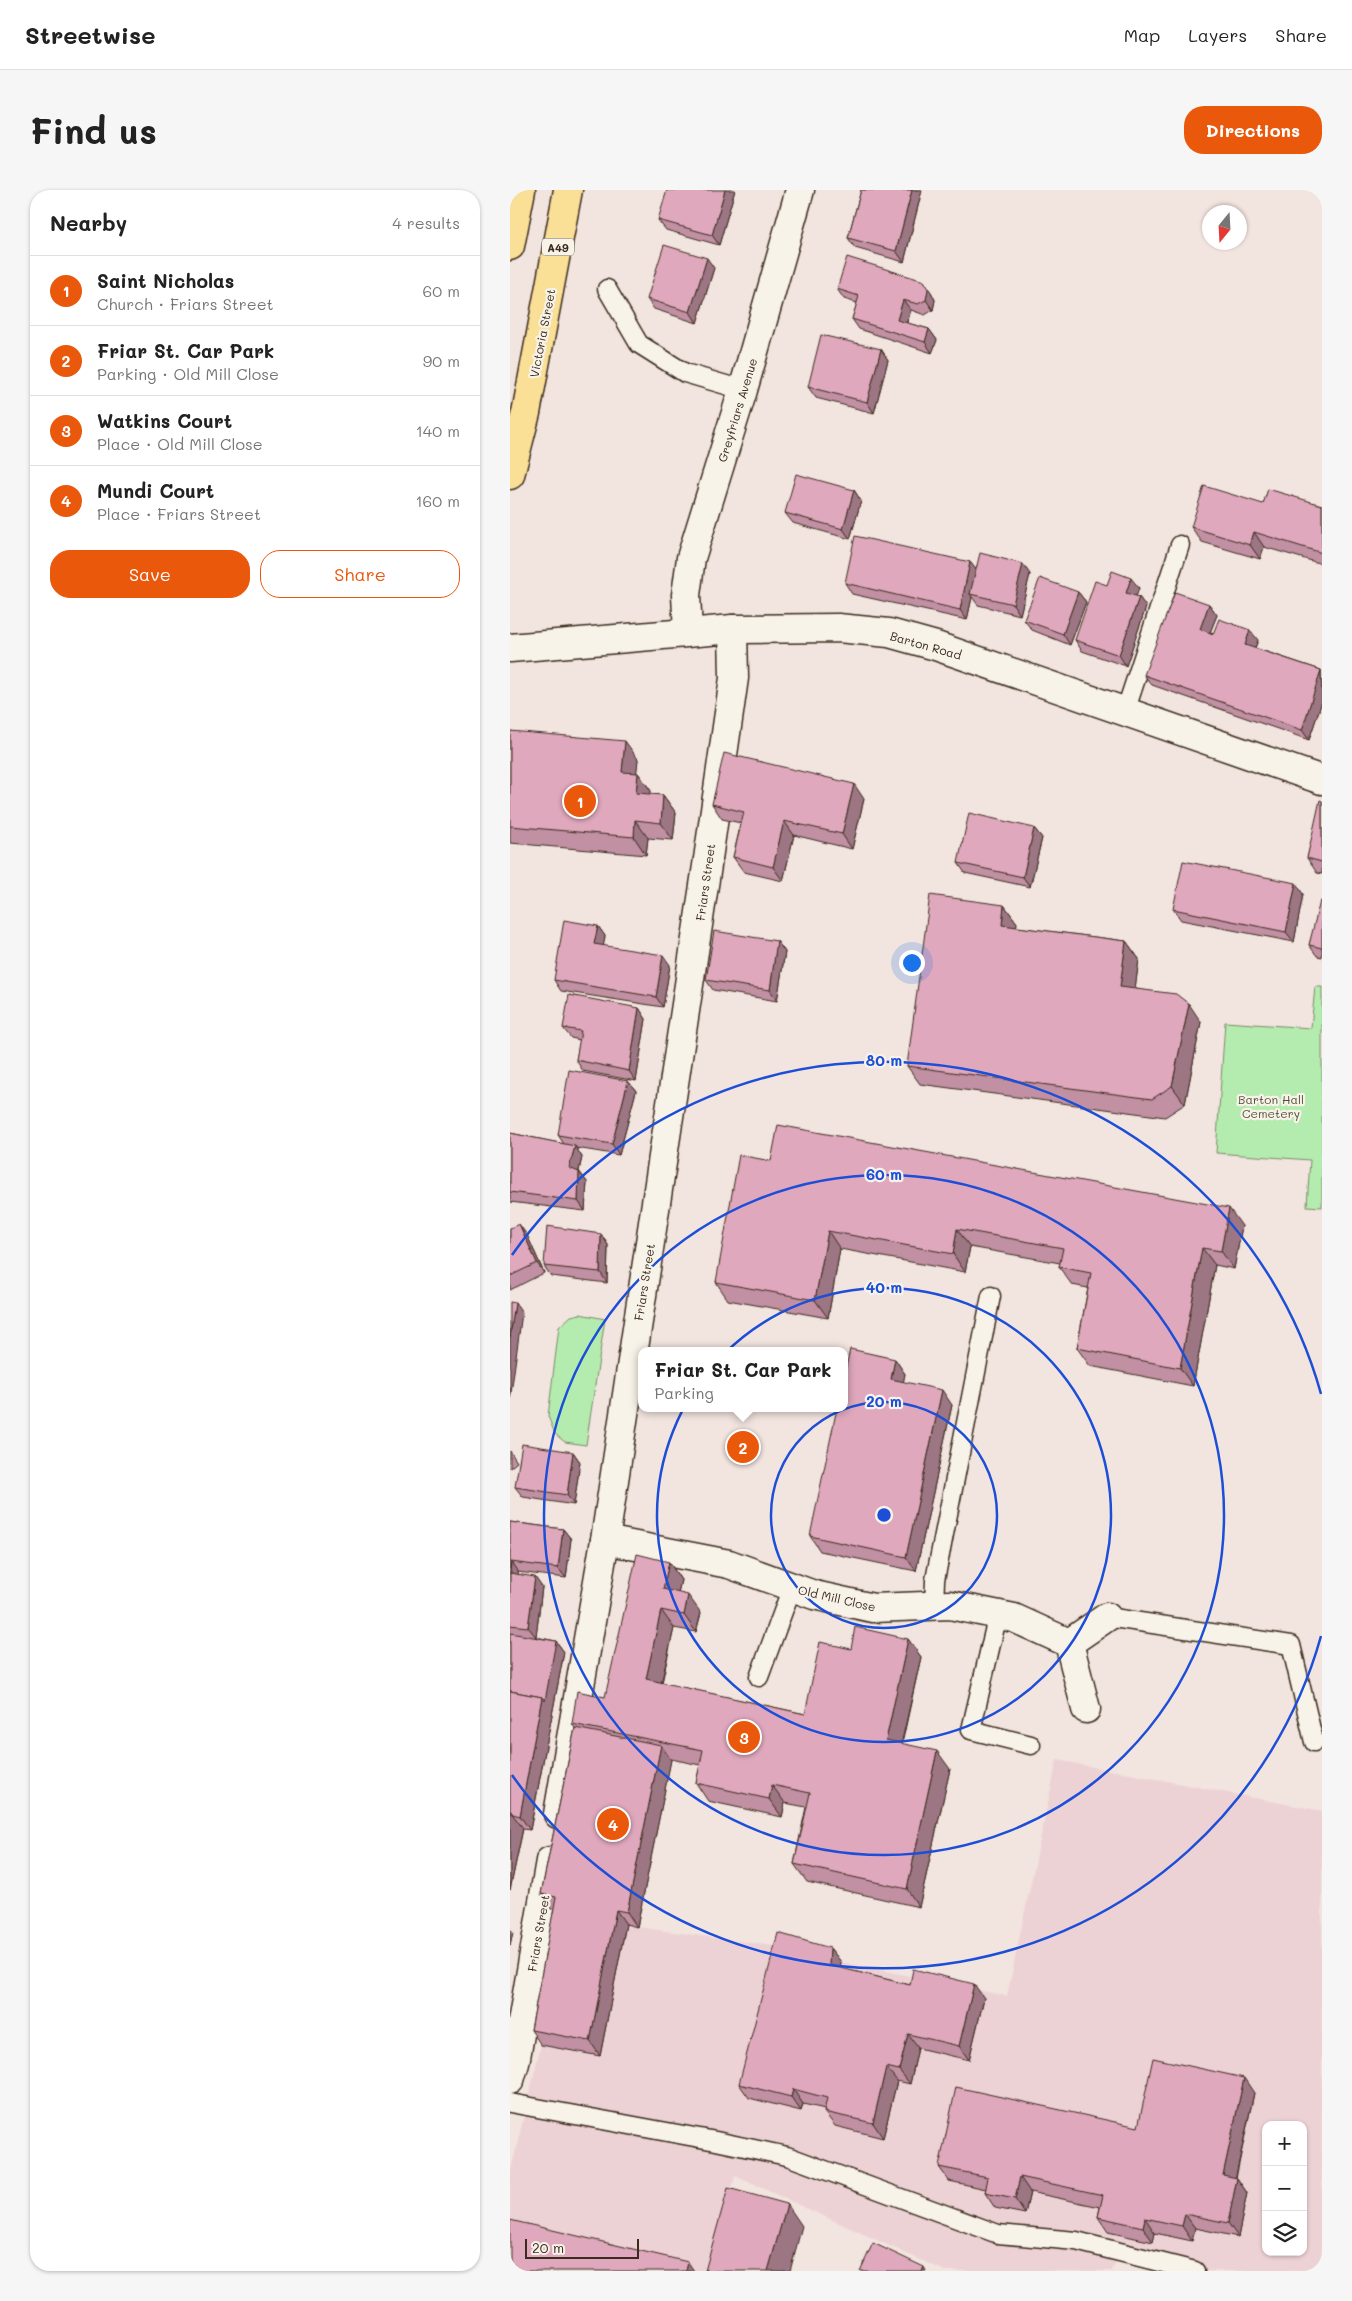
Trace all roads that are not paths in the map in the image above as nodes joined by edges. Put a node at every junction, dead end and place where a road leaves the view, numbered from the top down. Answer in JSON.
{"nodes":[{"id":1,"x":520,"y":190,"type":"edge"},
{"id":2,"x":568,"y":190,"type":"edge"},
{"id":3,"x":800,"y":190,"type":"edge"},
{"id":4,"x":510,"y":246,"type":"edge"},
{"id":5,"x":607,"y":289,"type":"dead end"},
{"id":6,"x":744,"y":390,"type":"junction"},
{"id":7,"x":510,"y":475,"type":"edge"},
{"id":8,"x":1180,"y":545,"type":"dead end"},
{"id":9,"x":733,"y":629,"type":"junction"},
{"id":10,"x":688,"y":632,"type":"junction"},
{"id":11,"x":510,"y":648,"type":"edge"},
{"id":12,"x":1125,"y":712,"type":"junction"},
{"id":13,"x":1322,"y":780,"type":"edge"},
{"id":14,"x":991,"y":1296,"type":"dead end"},
{"id":15,"x":605,"y":1540,"type":"junction"},
{"id":16,"x":792,"y":1587,"type":"junction"},
{"id":17,"x":934,"y":1606,"type":"junction"},
{"id":18,"x":998,"y":1614,"type":"junction"},
{"id":19,"x":1107,"y":1617,"type":"joint"},
{"id":20,"x":1068,"y":1643,"type":"junction"},
{"id":21,"x":759,"y":1677,"type":"dead end"},
{"id":22,"x":1086,"y":1708,"type":"dead end"},
{"id":23,"x":1314,"y":1742,"type":"dead end"},
{"id":24,"x":1031,"y":1745,"type":"dead end"},
{"id":25,"x":512,"y":2068,"type":"edge"},
{"id":26,"x":510,"y":2103,"type":"edge"},
{"id":27,"x":1195,"y":2271,"type":"edge"}],
"edges":[{"from":1,"to":4,"type":"highway"},
{"from":2,"to":7,"type":"highway","name":"Victoria Street","number":"A49"},
{"from":3,"to":6,"type":"street","name":"Greyfriars Avenue"},
{"from":5,"to":6,"type":"lane"},
{"from":6,"to":10,"type":"street","name":"Greyfriars Avenue"},
{"from":8,"to":12,"type":"lane"},
{"from":9,"to":10,"type":"street","name":"Barton Road"},
{"from":9,"to":12,"type":"street","name":"Barton Road"},
{"from":9,"to":15,"type":"street","name":"Friars Street"},
{"from":10,"to":11,"type":"street","name":"Barton Road"},
{"from":12,"to":13,"type":"street","name":"Barton Road"},
{"from":14,"to":17,"type":"lane"},
{"from":15,"to":16,"type":"street","name":"Old Mill Close"},
{"from":15,"to":25,"type":"street","name":"Friars Street"},
{"from":16,"to":17,"type":"street","name":"Old Mill Close"},
{"from":16,"to":21,"type":"lane"},
{"from":17,"to":18,"type":"street","name":"Old Mill Close"},
{"from":18,"to":20,"type":"street","name":"Old Mill Close"},
{"from":18,"to":24,"type":"lane"},
{"from":19,"to":20,"type":"street"},
{"from":19,"to":23,"type":"lane"},
{"from":20,"to":22,"type":"street"},
{"from":26,"to":27,"type":"lane"}]}
